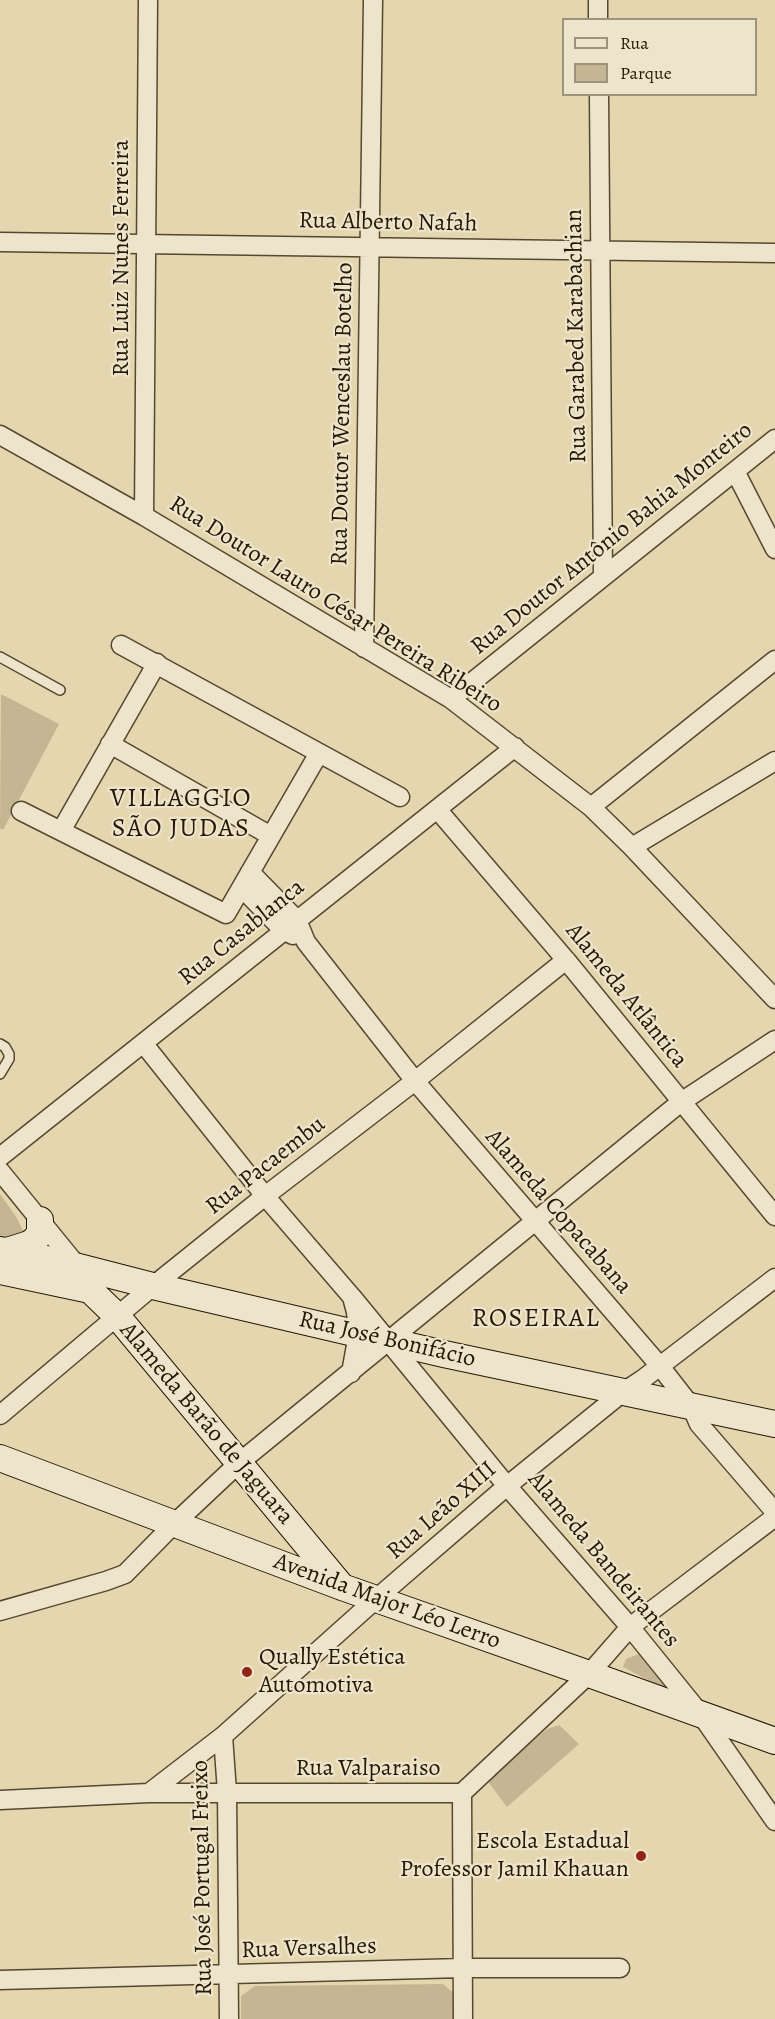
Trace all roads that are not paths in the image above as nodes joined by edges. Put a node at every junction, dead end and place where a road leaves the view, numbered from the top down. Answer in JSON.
{"nodes":[{"id":1,"x":148,"y":0,"type":"edge"},
{"id":2,"x":372,"y":0,"type":"edge"},
{"id":3,"x":598,"y":0,"type":"edge"},
{"id":4,"x":598,"y":18,"type":"edge"},
{"id":5,"x":598,"y":96,"type":"edge"},
{"id":6,"x":0,"y":243,"type":"edge"},
{"id":7,"x":146,"y":244,"type":"junction"},
{"id":8,"x":369,"y":246,"type":"junction"},
{"id":9,"x":600,"y":250,"type":"junction"},
{"id":10,"x":775,"y":253,"type":"edge"},
{"id":11,"x":0,"y":435,"type":"edge"},
{"id":12,"x":775,"y":439,"type":"edge"},
{"id":13,"x":735,"y":471,"type":"junction"},
{"id":14,"x":144,"y":516,"type":"junction"},
{"id":15,"x":775,"y":549,"type":"edge"},
{"id":16,"x":603,"y":577,"type":"junction"},
{"id":17,"x":121,"y":645,"type":"dead end"},
{"id":18,"x":364,"y":648,"type":"junction"},
{"id":19,"x":0,"y":657,"type":"edge"},
{"id":20,"x":775,"y":660,"type":"edge"},
{"id":21,"x":157,"y":663,"type":"junction"},
{"id":22,"x":60,"y":690,"type":"dead end"},
{"id":23,"x":451,"y":699,"type":"junction"},
{"id":24,"x":110,"y":744,"type":"junction"},
{"id":25,"x":515,"y":747,"type":"junction"},
{"id":26,"x":319,"y":753,"type":"junction"},
{"id":27,"x":775,"y":761,"type":"edge"},
{"id":28,"x":400,"y":797,"type":"dead end"},
{"id":29,"x":591,"y":807,"type":"junction"},
{"id":30,"x":437,"y":809,"type":"junction"},
{"id":31,"x":21,"y":811,"type":"dead end"},
{"id":32,"x":61,"y":831,"type":"junction"},
{"id":33,"x":271,"y":836,"type":"junction"},
{"id":34,"x":632,"y":847,"type":"junction"},
{"id":35,"x":246,"y":880,"type":"junction"},
{"id":36,"x":290,"y":925,"type":"junction"},
{"id":37,"x":566,"y":960,"type":"junction"},
{"id":38,"x":775,"y":999,"type":"edge"},
{"id":39,"x":775,"y":1040,"type":"edge"},
{"id":40,"x":143,"y":1043,"type":"junction"},
{"id":41,"x":0,"y":1044,"type":"edge"},
{"id":42,"x":0,"y":1074,"type":"edge"},
{"id":43,"x":415,"y":1081,"type":"junction"},
{"id":44,"x":681,"y":1102,"type":"junction"},
{"id":45,"x":0,"y":1157,"type":"edge"},
{"id":46,"x":0,"y":1171,"type":"edge"},
{"id":47,"x":265,"y":1196,"type":"junction"},
{"id":48,"x":775,"y":1216,"type":"edge"},
{"id":49,"x":40,"y":1220,"type":"junction"},
{"id":50,"x":535,"y":1223,"type":"junction"},
{"id":51,"x":2,"y":1257,"type":"edge"},
{"id":52,"x":78,"y":1267,"type":"junction"},
{"id":53,"x":775,"y":1278,"type":"edge"},
{"id":54,"x":153,"y":1286,"type":"junction"},
{"id":55,"x":352,"y":1298,"type":"junction"},
{"id":56,"x":117,"y":1316,"type":"junction"},
{"id":57,"x":358,"y":1334,"type":"junction"},
{"id":58,"x":390,"y":1341,"type":"junction"},
{"id":59,"x":659,"y":1365,"type":"junction"},
{"id":60,"x":351,"y":1373,"type":"junction"},
{"id":61,"x":623,"y":1392,"type":"junction"},
{"id":62,"x":691,"y":1406,"type":"junction"},
{"id":63,"x":0,"y":1415,"type":"edge"},
{"id":64,"x":775,"y":1424,"type":"edge"},
{"id":65,"x":0,"y":1458,"type":"edge"},
{"id":66,"x":240,"y":1462,"type":"junction"},
{"id":67,"x":507,"y":1486,"type":"junction"},
{"id":68,"x":775,"y":1512,"type":"edge"},
{"id":69,"x":775,"y":1517,"type":"edge"},
{"id":70,"x":174,"y":1524,"type":"junction"},
{"id":71,"x":342,"y":1587,"type":"junction"},
{"id":72,"x":376,"y":1599,"type":"junction"},
{"id":73,"x":0,"y":1611,"type":"edge"},
{"id":74,"x":630,"y":1628,"type":"junction"},
{"id":75,"x":590,"y":1674,"type":"junction"},
{"id":76,"x":702,"y":1716,"type":"junction"},
{"id":77,"x":224,"y":1736,"type":"junction"},
{"id":78,"x":775,"y":1741,"type":"edge"},
{"id":79,"x":227,"y":1792,"type":"junction"},
{"id":80,"x":149,"y":1793,"type":"junction"},
{"id":81,"x":462,"y":1793,"type":"junction"},
{"id":82,"x":0,"y":1800,"type":"edge"},
{"id":83,"x":775,"y":1821,"type":"edge"},
{"id":84,"x":463,"y":1968,"type":"junction"},
{"id":85,"x":620,"y":1968,"type":"dead end"},
{"id":86,"x":229,"y":1975,"type":"junction"},
{"id":87,"x":0,"y":1980,"type":"edge"},
{"id":88,"x":229,"y":2019,"type":"edge"},
{"id":89,"x":463,"y":2019,"type":"edge"}],
"edges":[{"from":1,"to":7,"type":"street","name":"Rua Luiz Nunes Ferreira"},
{"from":2,"to":8,"type":"street","name":"Rua Doutor Wenceslau Botelho"},
{"from":3,"to":4,"type":"street"},
{"from":5,"to":9,"type":"street","name":"Rua Garabed Karabachian"},
{"from":6,"to":7,"type":"street","name":"Rua Alberto Nafah"},
{"from":7,"to":8,"type":"street","name":"Rua Alberto Nafah"},
{"from":7,"to":14,"type":"street","name":"Rua Luiz Nunes Ferreira"},
{"from":8,"to":9,"type":"street","name":"Rua Alberto Nafah"},
{"from":8,"to":18,"type":"street","name":"Rua Doutor Wenceslau Botelho"},
{"from":9,"to":10,"type":"street","name":"Rua Alberto Nafah"},
{"from":9,"to":16,"type":"street","name":"Rua Garabed Karabachian"},
{"from":11,"to":14,"type":"street","name":"Rua Doutor Lauro César Pereira Ribeiro"},
{"from":12,"to":13,"type":"street","name":"Rua Doutor Antônio Bahia Monteiro"},
{"from":13,"to":15,"type":"street"},
{"from":13,"to":16,"type":"street","name":"Rua Doutor Antônio Bahia Monteiro"},
{"from":14,"to":18,"type":"street","name":"Rua Doutor Lauro César Pereira Ribeiro"},
{"from":16,"to":23,"type":"street","name":"Rua Doutor Antônio Bahia Monteiro"},
{"from":17,"to":21,"type":"street"},
{"from":18,"to":23,"type":"street","name":"Rua Doutor Lauro César Pereira Ribeiro"},
{"from":19,"to":22,"type":"lane"},
{"from":20,"to":29,"type":"street"},
{"from":21,"to":24,"type":"street"},
{"from":21,"to":26,"type":"street"},
{"from":23,"to":25,"type":"street","name":"Rua Doutor Lauro César Pereira Ribeiro"},
{"from":24,"to":32,"type":"street"},
{"from":24,"to":33,"type":"street"},
{"from":25,"to":29,"type":"street","name":"Rua Doutor Lauro César Pereira Ribeiro"},
{"from":25,"to":30,"type":"street","name":"Rua Casablanca"},
{"from":26,"to":28,"type":"street"},
{"from":26,"to":33,"type":"street"},
{"from":27,"to":34,"type":"street"},
{"from":29,"to":34,"type":"street","name":"Rua Doutor Lauro César Pereira Ribeiro"},
{"from":30,"to":36,"type":"street","name":"Rua Casablanca"},
{"from":30,"to":37,"type":"street","name":"Alameda Atlântica"},
{"from":31,"to":32,"type":"street"},
{"from":32,"to":35,"type":"street"},
{"from":33,"to":35,"type":"street"},
{"from":34,"to":38,"type":"street","name":"Rua Doutor Lauro César Pereira Ribeiro"},
{"from":35,"to":36,"type":"street","name":"Alameda Copacabana"},
{"from":36,"to":40,"type":"street","name":"Rua Casablanca"},
{"from":36,"to":43,"type":"street","name":"Alameda Copacabana"},
{"from":37,"to":43,"type":"street","name":"Rua Pacaembu"},
{"from":37,"to":44,"type":"street","name":"Alameda Atlântica"},
{"from":39,"to":44,"type":"street"},
{"from":40,"to":45,"type":"street","name":"Rua Casablanca"},
{"from":40,"to":47,"type":"street","name":"Alameda Bandeirantes"},
{"from":41,"to":42,"type":"lane"},
{"from":43,"to":47,"type":"street","name":"Rua Pacaembu"},
{"from":43,"to":50,"type":"street","name":"Alameda Copacabana"},
{"from":44,"to":48,"type":"street","name":"Alameda Atlântica"},
{"from":44,"to":50,"type":"street"},
{"from":46,"to":49,"type":"street"},
{"from":47,"to":54,"type":"street","name":"Rua Pacaembu"},
{"from":47,"to":55,"type":"street","name":"Alameda Bandeirantes"},
{"from":49,"to":51,"type":"street"},
{"from":49,"to":52,"type":"street"},
{"from":50,"to":58,"type":"street"},
{"from":50,"to":59,"type":"street","name":"Alameda Copacabana"},
{"from":51,"to":52,"type":"street","name":"Rua José Bonifácio"},
{"from":51,"to":56,"type":"street"},
{"from":52,"to":54,"type":"street","name":"Rua José Bonifácio"},
{"from":53,"to":59,"type":"street","name":"Rua Leão XIII"},
{"from":54,"to":56,"type":"street","name":"Rua Pacaembu"},
{"from":54,"to":57,"type":"street","name":"Rua José Bonifácio"},
{"from":55,"to":57,"type":"street","name":"Alameda Bandeirantes"},
{"from":55,"to":58,"type":"street","name":"Alameda Bandeirantes"},
{"from":56,"to":63,"type":"street","name":"Rua Pacaembu"},
{"from":56,"to":66,"type":"street","name":"Alameda Barão de Jaguara"},
{"from":57,"to":58,"type":"street","name":"Rua José Bonifácio"},
{"from":57,"to":60,"type":"street","name":"Alameda Bandeirantes"},
{"from":58,"to":60,"type":"street"},
{"from":58,"to":61,"type":"street","name":"Rua José Bonifácio"},
{"from":58,"to":67,"type":"street","name":"Alameda Bandeirantes"},
{"from":59,"to":61,"type":"street","name":"Rua Leão XIII"},
{"from":59,"to":62,"type":"street","name":"Alameda Copacabana"},
{"from":60,"to":66,"type":"street"},
{"from":61,"to":62,"type":"street","name":"Rua José Bonifácio"},
{"from":61,"to":67,"type":"street","name":"Rua Leão XIII"},
{"from":62,"to":64,"type":"street","name":"Rua José Bonifácio"},
{"from":62,"to":68,"type":"street","name":"Alameda Copacabana"},
{"from":65,"to":70,"type":"street","name":"Avenida Major Léo Lerro"},
{"from":66,"to":70,"type":"street"},
{"from":66,"to":71,"type":"street","name":"Alameda Barão de Jaguara"},
{"from":67,"to":72,"type":"street","name":"Rua Leão XIII"},
{"from":67,"to":74,"type":"street","name":"Alameda Bandeirantes"},
{"from":69,"to":74,"type":"street","name":"Rua Valparaiso"},
{"from":70,"to":71,"type":"street","name":"Avenida Major Léo Lerro"},
{"from":70,"to":73,"type":"street"},
{"from":71,"to":72,"type":"street","name":"Avenida Major Léo Lerro"},
{"from":72,"to":75,"type":"street","name":"Avenida Major Léo Lerro"},
{"from":72,"to":77,"type":"street","name":"Rua Leão XIII"},
{"from":74,"to":75,"type":"street","name":"Rua Valparaiso"},
{"from":74,"to":76,"type":"street","name":"Alameda Bandeirantes"},
{"from":75,"to":76,"type":"street","name":"Avenida Major Léo Lerro"},
{"from":75,"to":81,"type":"street","name":"Rua Valparaiso"},
{"from":76,"to":78,"type":"street","name":"Avenida Major Léo Lerro"},
{"from":76,"to":83,"type":"street","name":"Alameda Bandeirantes"},
{"from":77,"to":79,"type":"street","name":"Rua José Portugal Freixo"},
{"from":77,"to":80,"type":"street","name":"Rua Leão XIII"},
{"from":79,"to":80,"type":"street","name":"Rua Valparaiso"},
{"from":79,"to":81,"type":"street","name":"Rua Valparaiso"},
{"from":79,"to":86,"type":"street","name":"Rua José Portugal Freixo"},
{"from":80,"to":82,"type":"street","name":"Rua Valparaiso"},
{"from":81,"to":84,"type":"street"},
{"from":84,"to":85,"type":"street","name":"Rua Versalhes"},
{"from":84,"to":86,"type":"street","name":"Rua Versalhes"},
{"from":84,"to":89,"type":"street"},
{"from":86,"to":87,"type":"street","name":"Rua Versalhes"},
{"from":86,"to":88,"type":"street","name":"Rua José Portugal Freixo"}]}
